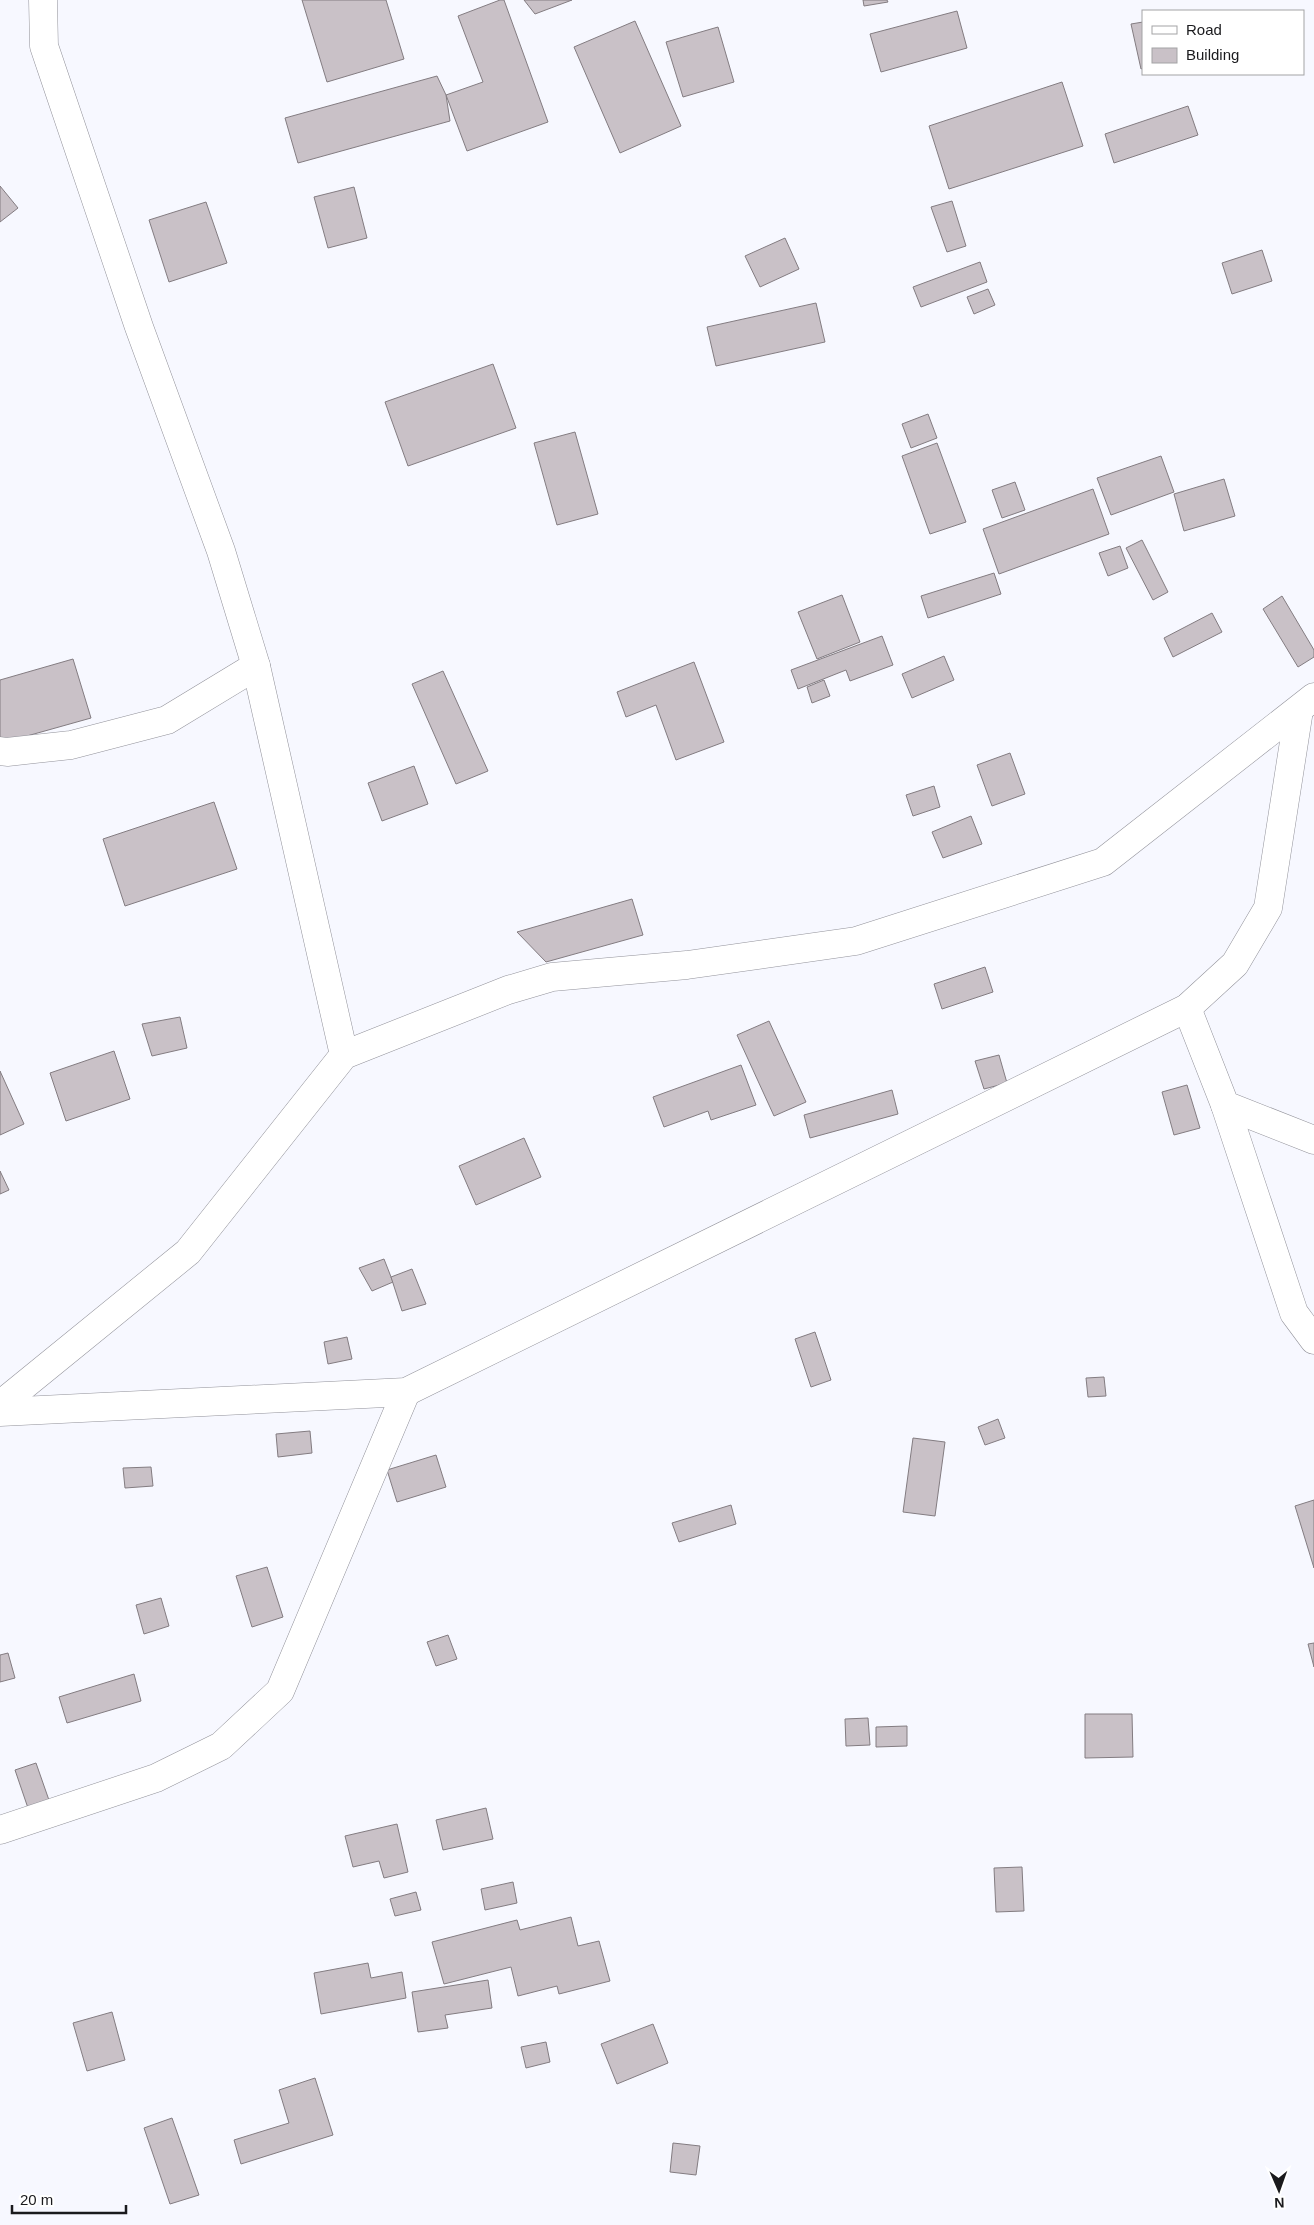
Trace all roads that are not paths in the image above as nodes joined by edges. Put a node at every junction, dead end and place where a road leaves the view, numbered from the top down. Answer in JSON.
{"nodes":[{"id":1,"x":43,"y":0,"type":"edge"},
{"id":2,"x":256,"y":666,"type":"junction"},
{"id":3,"x":1307,"y":704,"type":"edge"},
{"id":4,"x":0,"y":751,"type":"edge"},
{"id":5,"x":1187,"y":1008,"type":"junction"},
{"id":6,"x":344,"y":1055,"type":"junction"},
{"id":7,"x":1225,"y":1105,"type":"junction"},
{"id":8,"x":1314,"y":1140,"type":"edge"},
{"id":9,"x":1314,"y":1340,"type":"edge"},
{"id":10,"x":406,"y":1392,"type":"junction"},
{"id":11,"x":0,"y":1405,"type":"edge"},
{"id":12,"x":0,"y":1412,"type":"edge"},
{"id":13,"x":0,"y":1830,"type":"edge"}],
"edges":[{"from":1,"to":2,"type":"street"},
{"from":2,"to":4,"type":"street"},
{"from":2,"to":6,"type":"street"},
{"from":3,"to":5,"type":"street"},
{"from":3,"to":6,"type":"street"},
{"from":5,"to":7,"type":"street"},
{"from":5,"to":10,"type":"street"},
{"from":6,"to":11,"type":"street"},
{"from":7,"to":8,"type":"street"},
{"from":7,"to":9,"type":"street"},
{"from":10,"to":12,"type":"street"},
{"from":10,"to":13,"type":"street"}]}
